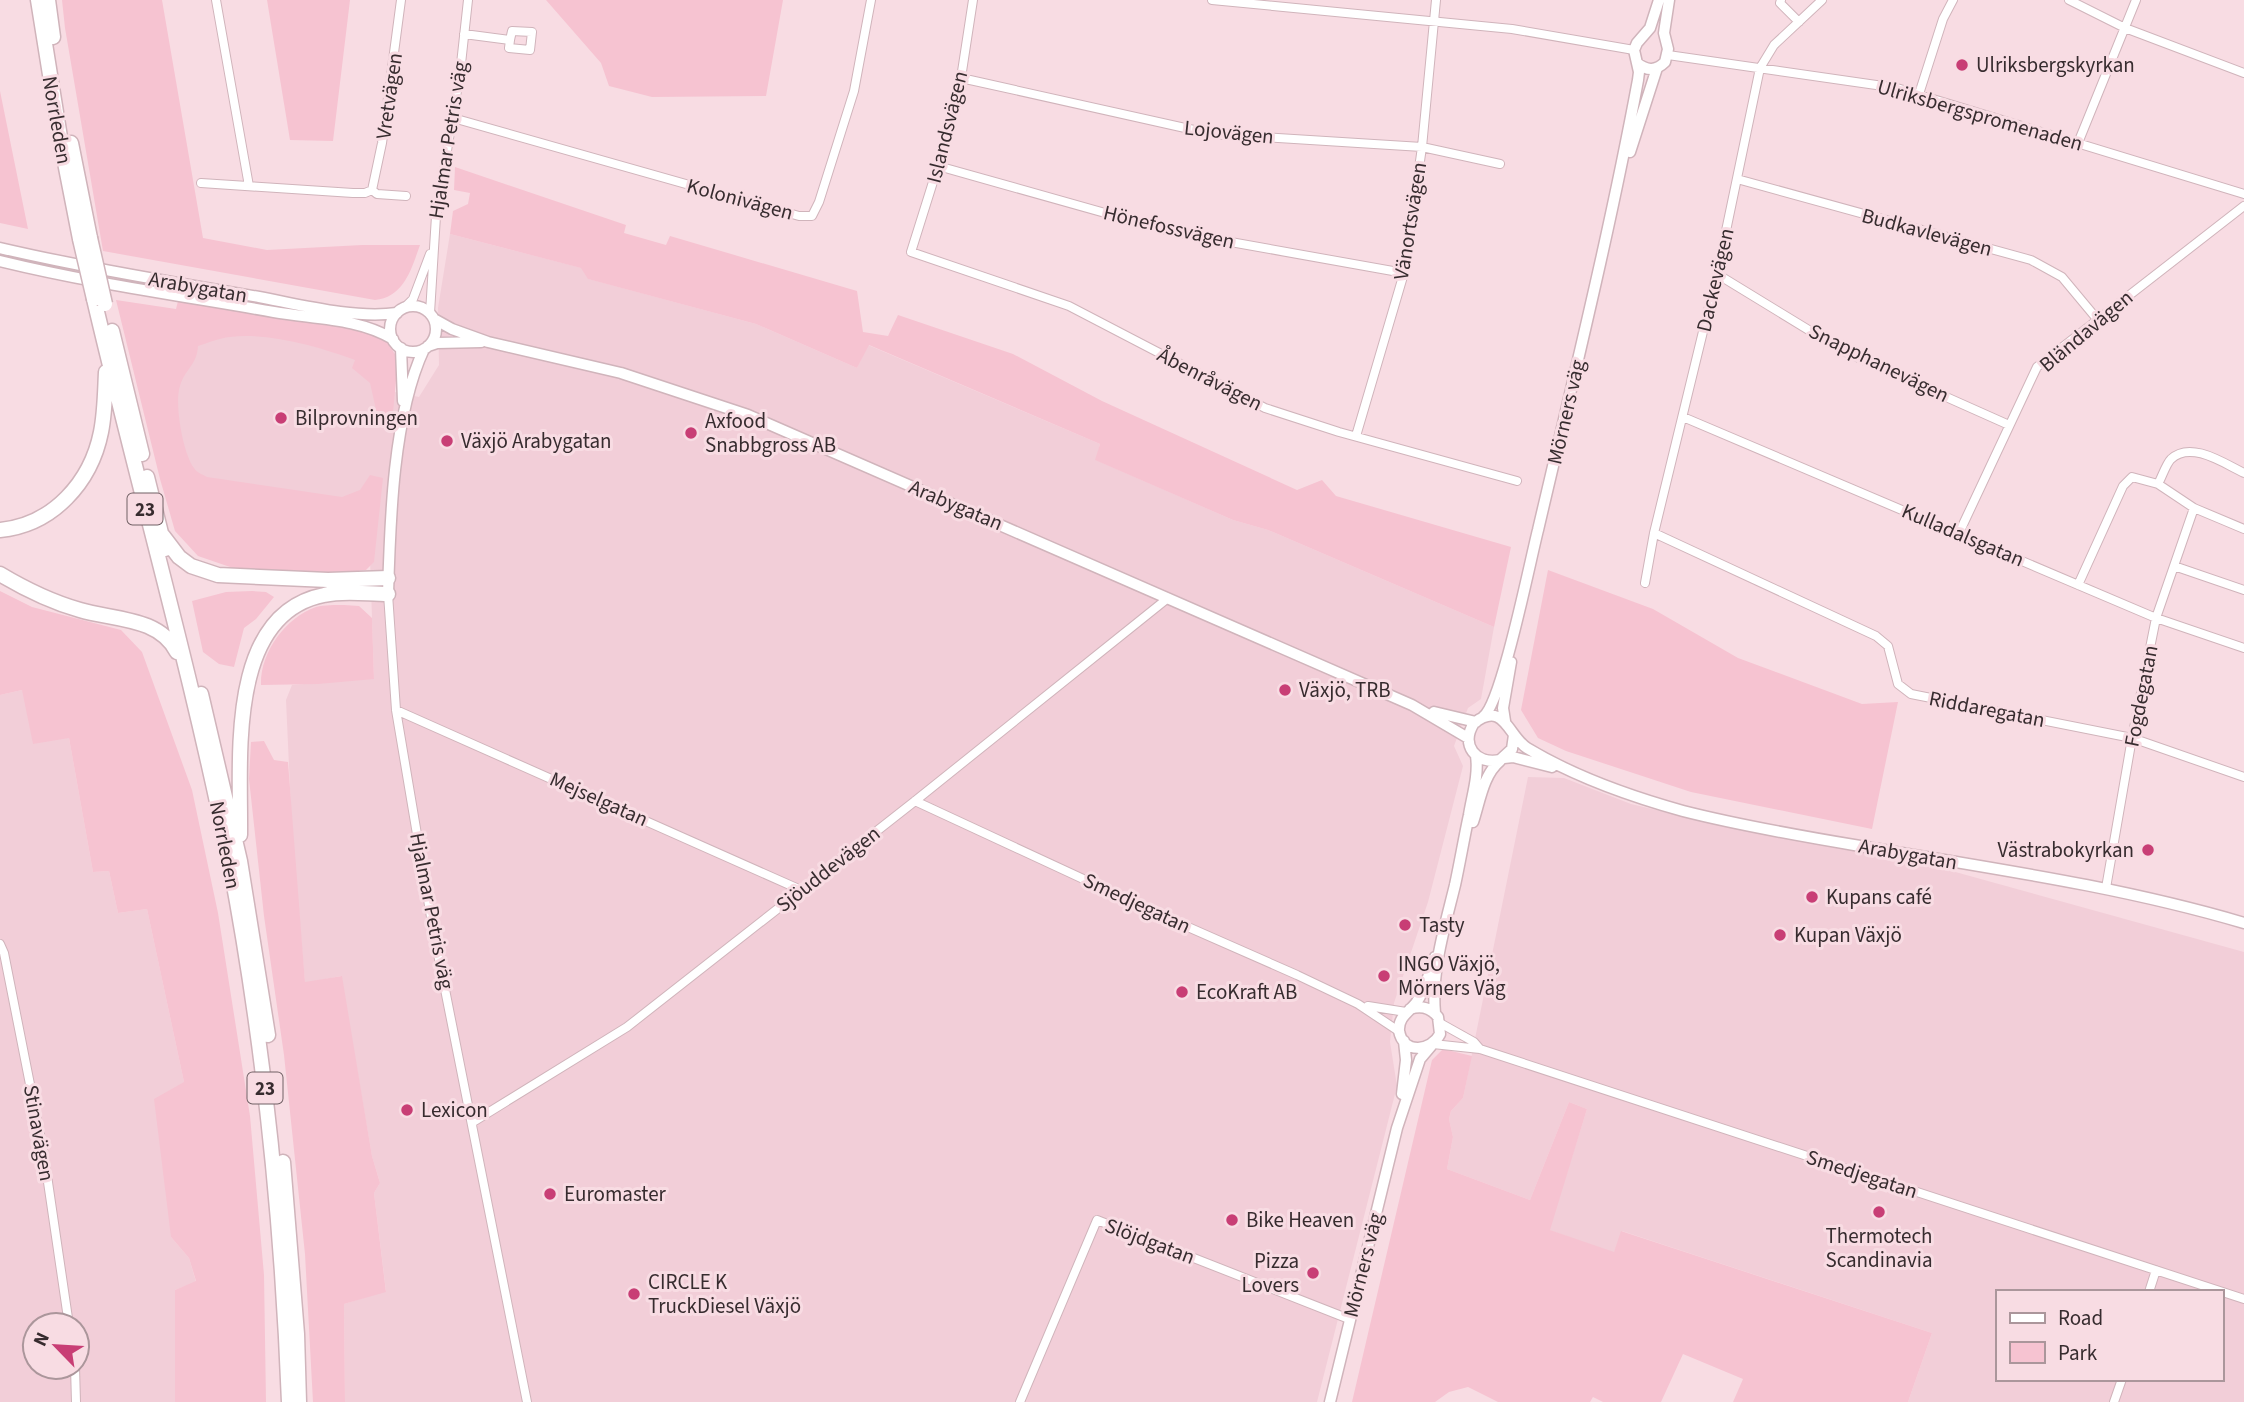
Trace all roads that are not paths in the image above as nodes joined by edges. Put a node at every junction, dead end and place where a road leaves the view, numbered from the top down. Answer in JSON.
{"nodes":[{"id":1,"x":38,"y":0,"type":"edge"},
{"id":2,"x":48,"y":0,"type":"edge"},
{"id":3,"x":216,"y":0,"type":"edge"},
{"id":4,"x":401,"y":0,"type":"edge"},
{"id":5,"x":468,"y":0,"type":"edge"},
{"id":6,"x":871,"y":0,"type":"edge"},
{"id":7,"x":973,"y":0,"type":"edge"},
{"id":8,"x":1215,"y":0,"type":"edge"},
{"id":9,"x":1436,"y":0,"type":"edge"},
{"id":10,"x":1659,"y":0,"type":"edge"},
{"id":11,"x":1670,"y":0,"type":"edge"},
{"id":12,"x":1781,"y":0,"type":"edge"},
{"id":13,"x":1822,"y":0,"type":"edge"},
{"id":14,"x":1953,"y":0,"type":"edge"},
{"id":15,"x":2069,"y":0,"type":"edge"},
{"id":16,"x":2136,"y":0,"type":"edge"},
{"id":17,"x":1434,"y":20,"type":"junction"},
{"id":18,"x":1799,"y":22,"type":"junction"},
{"id":19,"x":2125,"y":28,"type":"junction"},
{"id":20,"x":464,"y":34,"type":"junction"},
{"id":21,"x":1644,"y":36,"type":"junction"},
{"id":22,"x":510,"y":40,"type":"dead end"},
{"id":23,"x":1665,"y":43,"type":"junction"},
{"id":24,"x":1634,"y":50,"type":"junction"},
{"id":25,"x":1668,"y":55,"type":"junction"},
{"id":26,"x":1637,"y":63,"type":"junction"},
{"id":27,"x":1657,"y":68,"type":"junction"},
{"id":28,"x":1760,"y":68,"type":"junction"},
{"id":29,"x":2244,"y":73,"type":"edge"},
{"id":30,"x":961,"y":78,"type":"junction"},
{"id":31,"x":1919,"y":94,"type":"junction"},
{"id":32,"x":453,"y":118,"type":"junction"},
{"id":33,"x":2078,"y":143,"type":"junction"},
{"id":34,"x":1422,"y":147,"type":"junction"},
{"id":35,"x":1500,"y":164,"type":"dead end"},
{"id":36,"x":938,"y":166,"type":"junction"},
{"id":37,"x":1737,"y":179,"type":"junction"},
{"id":38,"x":201,"y":183,"type":"dead end"},
{"id":39,"x":249,"y":186,"type":"junction"},
{"id":40,"x":372,"y":190,"type":"junction"},
{"id":41,"x":2244,"y":194,"type":"edge"},
{"id":42,"x":406,"y":197,"type":"dead end"},
{"id":43,"x":2244,"y":206,"type":"edge"},
{"id":44,"x":1612,"y":216,"type":"junction"},
{"id":45,"x":85,"y":238,"type":"junction"},
{"id":46,"x":433,"y":245,"type":"junction"},
{"id":47,"x":0,"y":248,"type":"edge"},
{"id":48,"x":911,"y":252,"type":"joint"},
{"id":49,"x":0,"y":261,"type":"edge"},
{"id":50,"x":1404,"y":273,"type":"junction"},
{"id":51,"x":1717,"y":274,"type":"junction"},
{"id":52,"x":100,"y":301,"type":"junction"},
{"id":53,"x":401,"y":311,"type":"junction"},
{"id":54,"x":432,"y":316,"type":"junction"},
{"id":55,"x":2097,"y":319,"type":"junction"},
{"id":56,"x":488,"y":342,"type":"junction"},
{"id":57,"x":397,"y":344,"type":"junction"},
{"id":58,"x":426,"y":348,"type":"junction"},
{"id":59,"x":107,"y":353,"type":"junction"},
{"id":60,"x":403,"y":415,"type":"junction"},
{"id":61,"x":1683,"y":417,"type":"junction"},
{"id":62,"x":2009,"y":425,"type":"junction"},
{"id":63,"x":1356,"y":436,"type":"junction"},
{"id":64,"x":2244,"y":473,"type":"edge"},
{"id":65,"x":1517,"y":481,"type":"dead end"},
{"id":66,"x":2158,"y":484,"type":"junction"},
{"id":67,"x":2194,"y":508,"type":"junction"},
{"id":68,"x":0,"y":530,"type":"edge"},
{"id":69,"x":2244,"y":530,"type":"edge"},
{"id":70,"x":1654,"y":533,"type":"junction"},
{"id":71,"x":1959,"y":533,"type":"junction"},
{"id":72,"x":161,"y":534,"type":"junction"},
{"id":73,"x":2174,"y":566,"type":"junction"},
{"id":74,"x":0,"y":574,"type":"edge"},
{"id":75,"x":388,"y":578,"type":"junction"},
{"id":76,"x":1645,"y":583,"type":"dead end"},
{"id":77,"x":2078,"y":585,"type":"junction"},
{"id":78,"x":2244,"y":590,"type":"edge"},
{"id":79,"x":388,"y":594,"type":"junction"},
{"id":80,"x":1168,"y":598,"type":"junction"},
{"id":81,"x":1520,"y":607,"type":"junction"},
{"id":82,"x":2156,"y":618,"type":"junction"},
{"id":83,"x":2244,"y":649,"type":"edge"},
{"id":84,"x":184,"y":664,"type":"junction"},
{"id":85,"x":1412,"y":705,"type":"junction"},
{"id":86,"x":396,"y":710,"type":"junction"},
{"id":87,"x":1478,"y":720,"type":"junction"},
{"id":88,"x":1505,"y":721,"type":"junction"},
{"id":89,"x":1514,"y":735,"type":"junction"},
{"id":90,"x":1468,"y":738,"type":"junction"},
{"id":91,"x":2132,"y":738,"type":"junction"},
{"id":92,"x":1476,"y":756,"type":"junction"},
{"id":93,"x":1502,"y":759,"type":"junction"},
{"id":94,"x":1575,"y":773,"type":"junction"},
{"id":95,"x":2244,"y":777,"type":"edge"},
{"id":96,"x":915,"y":801,"type":"junction"},
{"id":97,"x":240,"y":861,"type":"junction"},
{"id":98,"x":1458,"y":871,"type":"junction"},
{"id":99,"x":2106,"y":888,"type":"junction"},
{"id":100,"x":801,"y":890,"type":"junction"},
{"id":101,"x":2244,"y":923,"type":"edge"},
{"id":102,"x":1442,"y":938,"type":"junction"},
{"id":103,"x":0,"y":944,"type":"edge"},
{"id":104,"x":1358,"y":1004,"type":"junction"},
{"id":105,"x":1408,"y":1011,"type":"junction"},
{"id":106,"x":1438,"y":1018,"type":"junction"},
{"id":107,"x":1402,"y":1036,"type":"junction"},
{"id":108,"x":1432,"y":1045,"type":"junction"},
{"id":109,"x":1480,"y":1049,"type":"junction"},
{"id":110,"x":473,"y":1122,"type":"junction"},
{"id":111,"x":1397,"y":1128,"type":"junction"},
{"id":112,"x":2156,"y":1270,"type":"junction"},
{"id":113,"x":2150,"y":1290,"type":"edge"},
{"id":114,"x":2217,"y":1290,"type":"edge"},
{"id":115,"x":2223,"y":1292,"type":"edge"},
{"id":116,"x":2244,"y":1299,"type":"edge"},
{"id":117,"x":67,"y":1311,"type":"edge"},
{"id":118,"x":1349,"y":1319,"type":"junction"},
{"id":119,"x":75,"y":1381,"type":"edge"},
{"id":120,"x":2121,"y":1381,"type":"edge"},
{"id":121,"x":76,"y":1402,"type":"edge"},
{"id":122,"x":289,"y":1402,"type":"edge"},
{"id":123,"x":299,"y":1402,"type":"edge"},
{"id":124,"x":527,"y":1402,"type":"edge"},
{"id":125,"x":1020,"y":1402,"type":"edge"},
{"id":126,"x":1330,"y":1402,"type":"edge"},
{"id":127,"x":2115,"y":1402,"type":"edge"}],
"edges":[{"from":1,"to":45,"type":"highway","name":"Norrleden","number":"23"},
{"from":2,"to":45,"type":"highway","name":"Norrleden","number":"23"},
{"from":3,"to":39,"type":"street"},
{"from":4,"to":40,"type":"street","name":"Vretvägen"},
{"from":5,"to":20,"type":"street","name":"Hjalmar Petris väg"},
{"from":6,"to":32,"type":"street","name":"Kolonivägen"},
{"from":7,"to":30,"type":"street","name":"Islandsvägen"},
{"from":8,"to":17,"type":"street"},
{"from":9,"to":17,"type":"street","name":"Vänortsvägen"},
{"from":10,"to":21,"type":"street"},
{"from":11,"to":23,"type":"street"},
{"from":12,"to":18,"type":"street"},
{"from":13,"to":18,"type":"street","name":"Dackevägen"},
{"from":14,"to":31,"type":"street"},
{"from":15,"to":19,"type":"street"},
{"from":16,"to":19,"type":"street"},
{"from":17,"to":24,"type":"street"},
{"from":17,"to":34,"type":"street","name":"Vänortsvägen"},
{"from":18,"to":28,"type":"street","name":"Dackevägen"},
{"from":19,"to":29,"type":"street"},
{"from":19,"to":33,"type":"street"},
{"from":20,"to":22,"type":"street","name":"Hjalmar Petris väg"},
{"from":20,"to":32,"type":"street","name":"Hjalmar Petris väg"},
{"from":21,"to":23,"type":"street"},
{"from":21,"to":24,"type":"street"},
{"from":23,"to":25,"type":"street"},
{"from":24,"to":26,"type":"street"},
{"from":25,"to":27,"type":"street"},
{"from":25,"to":28,"type":"street","name":"Ulriksbergspromenaden"},
{"from":26,"to":27,"type":"street"},
{"from":26,"to":44,"type":"street","name":"Mörners väg"},
{"from":27,"to":44,"type":"street","name":"Mörners väg"},
{"from":28,"to":31,"type":"street","name":"Ulriksbergspromenaden"},
{"from":28,"to":37,"type":"street","name":"Dackevägen"},
{"from":30,"to":34,"type":"street","name":"Lojovägen"},
{"from":30,"to":36,"type":"street","name":"Islandsvägen"},
{"from":31,"to":33,"type":"street","name":"Ulriksbergspromenaden"},
{"from":32,"to":46,"type":"street","name":"Hjalmar Petris väg"},
{"from":33,"to":41,"type":"street","name":"Ulriksbergspromenaden"},
{"from":34,"to":35,"type":"street","name":"Lojovägen"},
{"from":34,"to":50,"type":"street","name":"Vänortsvägen"},
{"from":36,"to":48,"type":"street","name":"Islandsvägen"},
{"from":36,"to":50,"type":"street","name":"Hönefossvägen"},
{"from":37,"to":51,"type":"street","name":"Dackevägen"},
{"from":37,"to":55,"type":"street","name":"Budkavlevägen"},
{"from":38,"to":39,"type":"street"},
{"from":39,"to":40,"type":"street"},
{"from":40,"to":42,"type":"street"},
{"from":43,"to":55,"type":"street","name":"Bländavägen"},
{"from":44,"to":81,"type":"street","name":"Mörners väg"},
{"from":45,"to":52,"type":"highway","number":"23","bridge":true},
{"from":46,"to":53,"type":"street","name":"Hjalmar Petris väg"},
{"from":46,"to":54,"type":"street","name":"Hjalmar Petris väg"},
{"from":47,"to":53,"type":"street","name":"Arabygatan"},
{"from":48,"to":63,"type":"street","name":"Åbenråvägen"},
{"from":49,"to":57,"type":"street","name":"Arabygatan"},
{"from":50,"to":63,"type":"street","name":"Vänortsvägen"},
{"from":51,"to":61,"type":"street","name":"Dackevägen"},
{"from":51,"to":62,"type":"street","name":"Snapphanevägen"},
{"from":52,"to":59,"type":"highway","name":"Norrleden","number":"23"},
{"from":52,"to":72,"type":"highway","name":"Norrleden","number":"23"},
{"from":53,"to":54,"type":"street"},
{"from":53,"to":57,"type":"street"},
{"from":54,"to":56,"type":"street","name":"Arabygatan"},
{"from":54,"to":58,"type":"street"},
{"from":55,"to":62,"type":"street","name":"Bländavägen"},
{"from":56,"to":58,"type":"street","name":"Arabygatan"},
{"from":56,"to":80,"type":"street","name":"Arabygatan"},
{"from":57,"to":58,"type":"street"},
{"from":57,"to":60,"type":"street","name":"Hjalmar Petris väg"},
{"from":58,"to":60,"type":"street","name":"Hjalmar Petris väg"},
{"from":59,"to":68,"type":"highway"},
{"from":59,"to":84,"type":"highway","name":"Norrleden","number":"23"},
{"from":60,"to":75,"type":"street","name":"Hjalmar Petris väg"},
{"from":61,"to":70,"type":"street","name":"Dackevägen"},
{"from":61,"to":71,"type":"street","name":"Kulladalsgatan"},
{"from":62,"to":71,"type":"street","name":"Bländavägen"},
{"from":63,"to":65,"type":"street","name":"Åbenråvägen"},
{"from":64,"to":66,"type":"street"},
{"from":66,"to":67,"type":"street"},
{"from":66,"to":77,"type":"street"},
{"from":67,"to":69,"type":"street"},
{"from":67,"to":73,"type":"street","name":"Fogdegatan"},
{"from":70,"to":76,"type":"street","name":"Dackevägen"},
{"from":70,"to":91,"type":"street","name":"Riddaregatan"},
{"from":71,"to":77,"type":"street","name":"Kulladalsgatan"},
{"from":72,"to":75,"type":"highway"},
{"from":72,"to":97,"type":"highway","name":"Norrleden","number":"23"},
{"from":73,"to":78,"type":"street"},
{"from":73,"to":82,"type":"street","name":"Fogdegatan"},
{"from":74,"to":84,"type":"highway"},
{"from":75,"to":79,"type":"street","name":"Hjalmar Petris väg"},
{"from":77,"to":82,"type":"street","name":"Kulladalsgatan"},
{"from":79,"to":86,"type":"street","name":"Hjalmar Petris väg"},
{"from":79,"to":97,"type":"highway"},
{"from":80,"to":85,"type":"street","name":"Arabygatan"},
{"from":80,"to":96,"type":"street","name":"Sjöuddevägen"},
{"from":81,"to":87,"type":"street","name":"Mörners väg"},
{"from":81,"to":88,"type":"street","name":"Mörners väg"},
{"from":82,"to":83,"type":"street","name":"Kulladalsgatan"},
{"from":82,"to":91,"type":"street","name":"Fogdegatan"},
{"from":84,"to":122,"type":"highway","name":"Norrleden","number":"23"},
{"from":85,"to":87,"type":"street","name":"Arabygatan"},
{"from":85,"to":90,"type":"street","name":"Arabygatan"},
{"from":86,"to":100,"type":"street","name":"Mejselgatan"},
{"from":86,"to":110,"type":"street","name":"Hjalmar Petris väg"},
{"from":87,"to":88,"type":"street"},
{"from":87,"to":90,"type":"street"},
{"from":88,"to":89,"type":"street"},
{"from":89,"to":93,"type":"street"},
{"from":89,"to":94,"type":"street","name":"Arabygatan"},
{"from":90,"to":92,"type":"street"},
{"from":91,"to":95,"type":"street","name":"Riddaregatan"},
{"from":91,"to":99,"type":"street","name":"Fogdegatan"},
{"from":92,"to":93,"type":"street"},
{"from":92,"to":98,"type":"street"},
{"from":93,"to":94,"type":"street","name":"Arabygatan"},
{"from":93,"to":98,"type":"street"},
{"from":94,"to":99,"type":"street","name":"Arabygatan"},
{"from":96,"to":100,"type":"street","name":"Sjöuddevägen"},
{"from":96,"to":104,"type":"street","name":"Smedjegatan"},
{"from":97,"to":123,"type":"highway","name":"Norrleden","number":"23"},
{"from":98,"to":102,"type":"street"},
{"from":99,"to":101,"type":"street","name":"Arabygatan"},
{"from":100,"to":110,"type":"street","name":"Sjöuddevägen"},
{"from":102,"to":105,"type":"street"},
{"from":102,"to":106,"type":"street"},
{"from":103,"to":117,"type":"street","name":"Stinavägen"},
{"from":104,"to":105,"type":"street","name":"Smedjegatan"},
{"from":104,"to":107,"type":"street","name":"Smedjegatan"},
{"from":105,"to":106,"type":"street"},
{"from":105,"to":107,"type":"street"},
{"from":106,"to":108,"type":"street"},
{"from":106,"to":109,"type":"street","name":"Smedjegatan"},
{"from":107,"to":108,"type":"street"},
{"from":107,"to":111,"type":"street","name":"Mörners väg"},
{"from":108,"to":109,"type":"street","name":"Smedjegatan"},
{"from":108,"to":111,"type":"street","name":"Mörners väg"},
{"from":109,"to":112,"type":"street","name":"Smedjegatan"},
{"from":110,"to":124,"type":"street","name":"Hjalmar Petris väg"},
{"from":111,"to":118,"type":"street","name":"Mörners väg"},
{"from":112,"to":113,"type":"street"},
{"from":112,"to":114,"type":"street","name":"Smedjegatan"},
{"from":115,"to":116,"type":"street","name":"Smedjegatan"},
{"from":118,"to":125,"type":"street","name":"Slöjdgatan"},
{"from":118,"to":126,"type":"street","name":"Mörners väg"},
{"from":119,"to":121,"type":"street"},
{"from":120,"to":127,"type":"street"}]}
